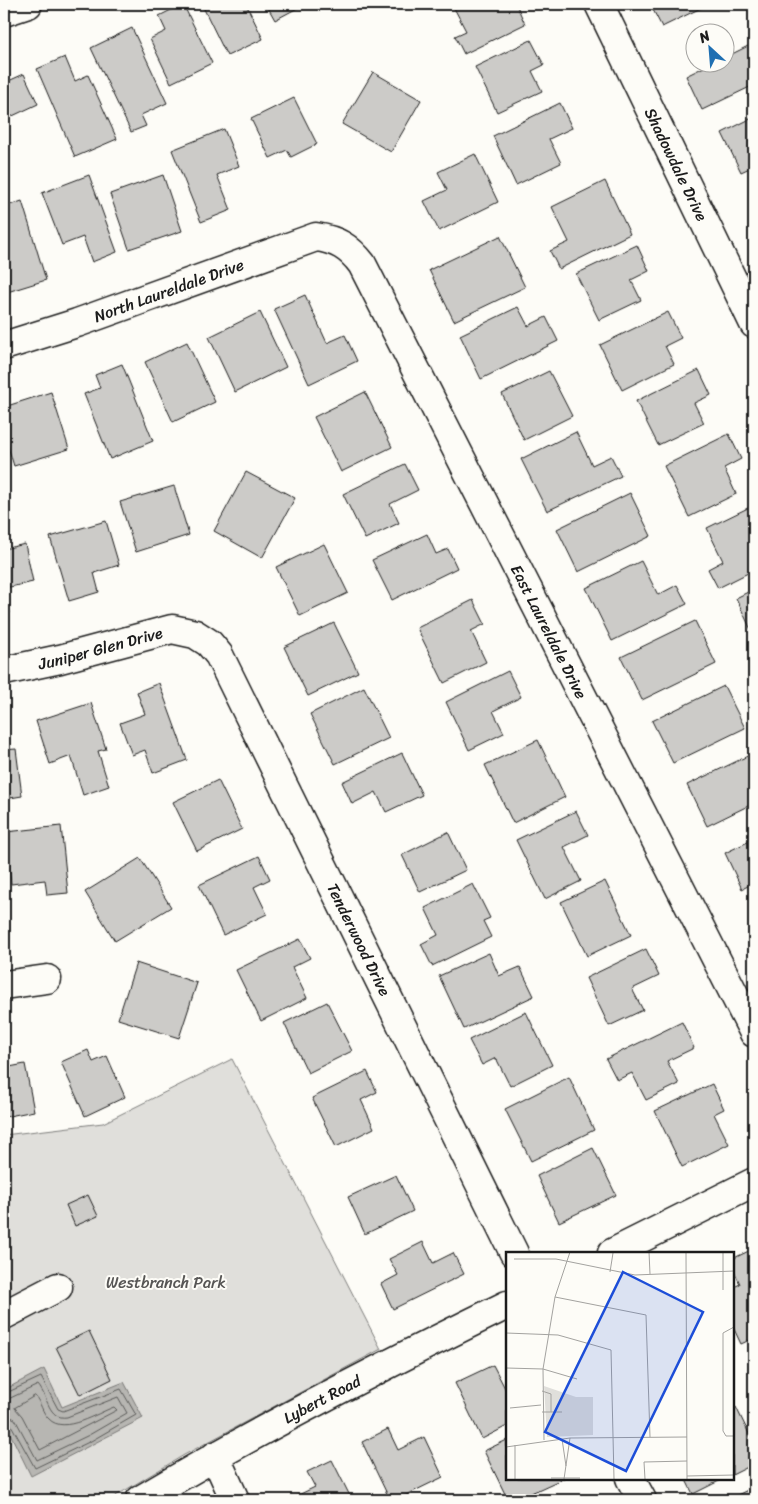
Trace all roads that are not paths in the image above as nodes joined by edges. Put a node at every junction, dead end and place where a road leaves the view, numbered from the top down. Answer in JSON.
{"nodes":[{"id":1,"x":28,"y":4,"type":"edge"},
{"id":2,"x":599,"y":4,"type":"edge"},
{"id":3,"x":4,"y":12,"type":"edge"},
{"id":4,"x":334,"y":240,"type":"joint"},
{"id":5,"x":754,"y":324,"type":"edge"},
{"id":6,"x":4,"y":346,"type":"edge"},
{"id":7,"x":195,"y":634,"type":"joint"},
{"id":8,"x":4,"y":671,"type":"edge"},
{"id":9,"x":48,"y":979,"type":"dead end"},
{"id":10,"x":4,"y":985,"type":"edge"},
{"id":11,"x":754,"y":1033,"type":"edge"},
{"id":12,"x":754,"y":1182,"type":"edge"},
{"id":13,"x":514,"y":1252,"type":"edge"},
{"id":14,"x":614,"y":1252,"type":"edge"},
{"id":15,"x":58,"y":1288,"type":"dead end"},
{"id":16,"x":506,"y":1305,"type":"edge"},
{"id":17,"x":4,"y":1315,"type":"edge"},
{"id":18,"x":215,"y":1456,"type":"junction"},
{"id":19,"x":631,"y":1479,"type":"edge"},
{"id":20,"x":151,"y":1498,"type":"edge"},
{"id":21,"x":235,"y":1500,"type":"edge"},
{"id":22,"x":642,"y":1500,"type":"edge"}],
"edges":[{"from":1,"to":3,"type":"street"},
{"from":2,"to":5,"type":"street","name":"Shadowdale Drive"},
{"from":4,"to":6,"type":"street","name":"North Laureldale Drive"},
{"from":4,"to":11,"type":"street","name":"East Laureldale Drive"},
{"from":7,"to":8,"type":"street","name":"Juniper Glen Drive"},
{"from":7,"to":13,"type":"street","name":"Tenderwood Drive"},
{"from":9,"to":10,"type":"street"},
{"from":12,"to":14,"type":"street"},
{"from":15,"to":17,"type":"street"},
{"from":16,"to":18,"type":"street","name":"Lybert Road"},
{"from":18,"to":20,"type":"street","name":"Lybert Road"},
{"from":18,"to":21,"type":"street"},
{"from":19,"to":22,"type":"street"}]}
